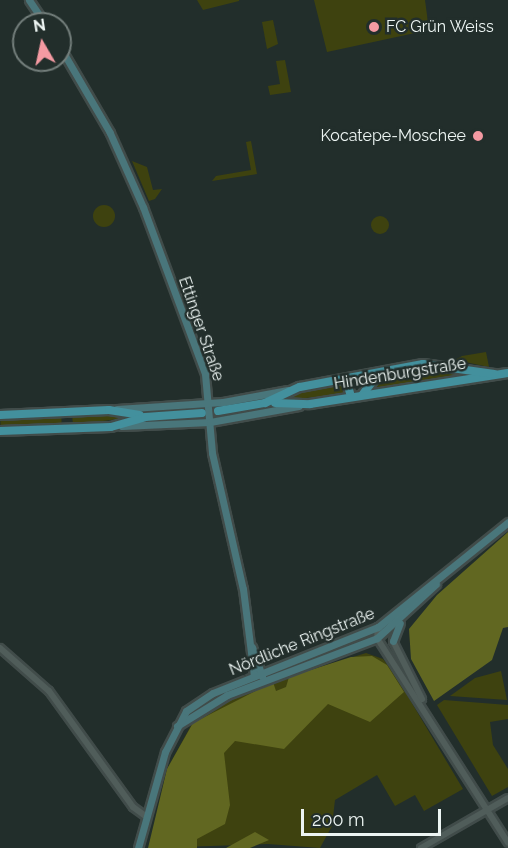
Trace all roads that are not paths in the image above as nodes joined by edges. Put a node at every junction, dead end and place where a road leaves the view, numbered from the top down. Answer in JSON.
{"nodes":[{"id":1,"x":72,"y":68,"type":"edge"},
{"id":2,"x":379,"y":372,"type":"junction"},
{"id":3,"x":508,"y":373,"type":"edge"},
{"id":4,"x":494,"y":374,"type":"junction"},
{"id":5,"x":346,"y":379,"type":"junction"},
{"id":6,"x":300,"y":387,"type":"junction"},
{"id":7,"x":363,"y":394,"type":"junction"},
{"id":8,"x":351,"y":396,"type":"junction"},
{"id":9,"x":209,"y":403,"type":"junction"},
{"id":10,"x":265,"y":403,"type":"junction"},
{"id":11,"x":310,"y":404,"type":"junction"},
{"id":12,"x":109,"y":410,"type":"junction"},
{"id":13,"x":218,"y":411,"type":"dead end"},
{"id":14,"x":202,"y":412,"type":"dead end"},
{"id":15,"x":0,"y":415,"type":"edge"},
{"id":16,"x":156,"y":415,"type":"junction"},
{"id":17,"x":210,"y":422,"type":"junction"},
{"id":18,"x":111,"y":427,"type":"junction"},
{"id":19,"x":0,"y":431,"type":"edge"},
{"id":20,"x":508,"y":522,"type":"edge"},
{"id":21,"x":438,"y":581,"type":"junction"},
{"id":22,"x":401,"y":620,"type":"junction"},
{"id":23,"x":378,"y":627,"type":"junction"},
{"id":24,"x":388,"y":632,"type":"junction"},
{"id":25,"x":249,"y":637,"type":"junction"},
{"id":26,"x":377,"y":638,"type":"junction"},
{"id":27,"x":393,"y":641,"type":"junction"},
{"id":28,"x":0,"y":648,"type":"edge"},
{"id":29,"x":262,"y":673,"type":"junction"},
{"id":30,"x":254,"y":676,"type":"junction"},
{"id":31,"x":262,"y":682,"type":"junction"},
{"id":32,"x":424,"y":705,"type":"junction"},
{"id":33,"x":177,"y":726,"type":"junction"},
{"id":34,"x":508,"y":798,"type":"edge"},
{"id":35,"x":488,"y":809,"type":"junction"},
{"id":36,"x":147,"y":817,"type":"junction"},
{"id":37,"x":508,"y":843,"type":"edge"},
{"id":38,"x":138,"y":848,"type":"edge"},
{"id":39,"x":421,"y":848,"type":"edge"}],
"edges":[{"from":1,"to":9,"type":"main road","name":"Ettinger Straße"},
{"from":2,"to":4,"type":"main road","name":"Hindenburgstraße"},
{"from":2,"to":5,"type":"main road","name":"Hindenburgstraße"},
{"from":2,"to":7,"type":"main road"},
{"from":3,"to":4,"type":"main road","name":"Hindenburgstraße"},
{"from":4,"to":7,"type":"main road","name":"Hindenburgstraße"},
{"from":5,"to":6,"type":"main road","name":"Hindenburgstraße"},
{"from":5,"to":8,"type":"main road"},
{"from":6,"to":9,"type":"main road","name":"Hindenburgstraße"},
{"from":6,"to":10,"type":"main road","name":"Hindenburgstraße"},
{"from":7,"to":8,"type":"main road","name":"Hindenburgstraße"},
{"from":8,"to":11,"type":"main road","name":"Hindenburgstraße"},
{"from":9,"to":12,"type":"main road","name":"Hindenburgstraße"},
{"from":9,"to":17,"type":"main road","name":"Ettinger Straße"},
{"from":10,"to":11,"type":"main road","name":"Hindenburgstraße"},
{"from":10,"to":13,"type":"main road","name":"Hindenburgstraße"},
{"from":11,"to":17,"type":"main road","name":"Hindenburgstraße"},
{"from":12,"to":15,"type":"main road"},
{"from":12,"to":16,"type":"main road"},
{"from":14,"to":16,"type":"main road"},
{"from":16,"to":18,"type":"main road"},
{"from":17,"to":18,"type":"main road","name":"Hindenburgstraße"},
{"from":17,"to":25,"type":"main road","name":"Ettinger Straße"},
{"from":18,"to":19,"type":"main road"},
{"from":20,"to":21,"type":"main road","name":"Nördliche Ringstraße"},
{"from":21,"to":22,"type":"main road","name":"Nördliche Ringstraße"},
{"from":21,"to":23,"type":"main road","name":"Nördliche Ringstraße"},
{"from":22,"to":24,"type":"main road","name":"Nördliche Ringstraße"},
{"from":22,"to":27,"type":"main road"},
{"from":23,"to":24,"type":"main road"},
{"from":23,"to":26,"type":"street"},
{"from":23,"to":29,"type":"main road","name":"Nördliche Ringstraße"},
{"from":24,"to":26,"type":"main road","name":"Nördliche Ringstraße"},
{"from":24,"to":27,"type":"main road"},
{"from":25,"to":29,"type":"main road"},
{"from":25,"to":30,"type":"main road","name":"Ettinger Straße"},
{"from":26,"to":31,"type":"main road","name":"Nördliche Ringstraße"},
{"from":26,"to":32,"type":"street"},
{"from":27,"to":32,"type":"street"},
{"from":28,"to":36,"type":"street"},
{"from":29,"to":30,"type":"main road","name":"Nördliche Ringstraße"},
{"from":29,"to":31,"type":"main road"},
{"from":30,"to":31,"type":"main road"},
{"from":30,"to":33,"type":"main road","name":"Nördliche Ringstraße"},
{"from":31,"to":33,"type":"main road","name":"Nördliche Ringstraße"},
{"from":32,"to":35,"type":"street"},
{"from":33,"to":36,"type":"main road","name":"Nördliche Ringstraße"},
{"from":34,"to":35,"type":"street"},
{"from":35,"to":37,"type":"street"},
{"from":35,"to":39,"type":"street"},
{"from":36,"to":38,"type":"main road","name":"Nördliche Ringstraße"}]}
